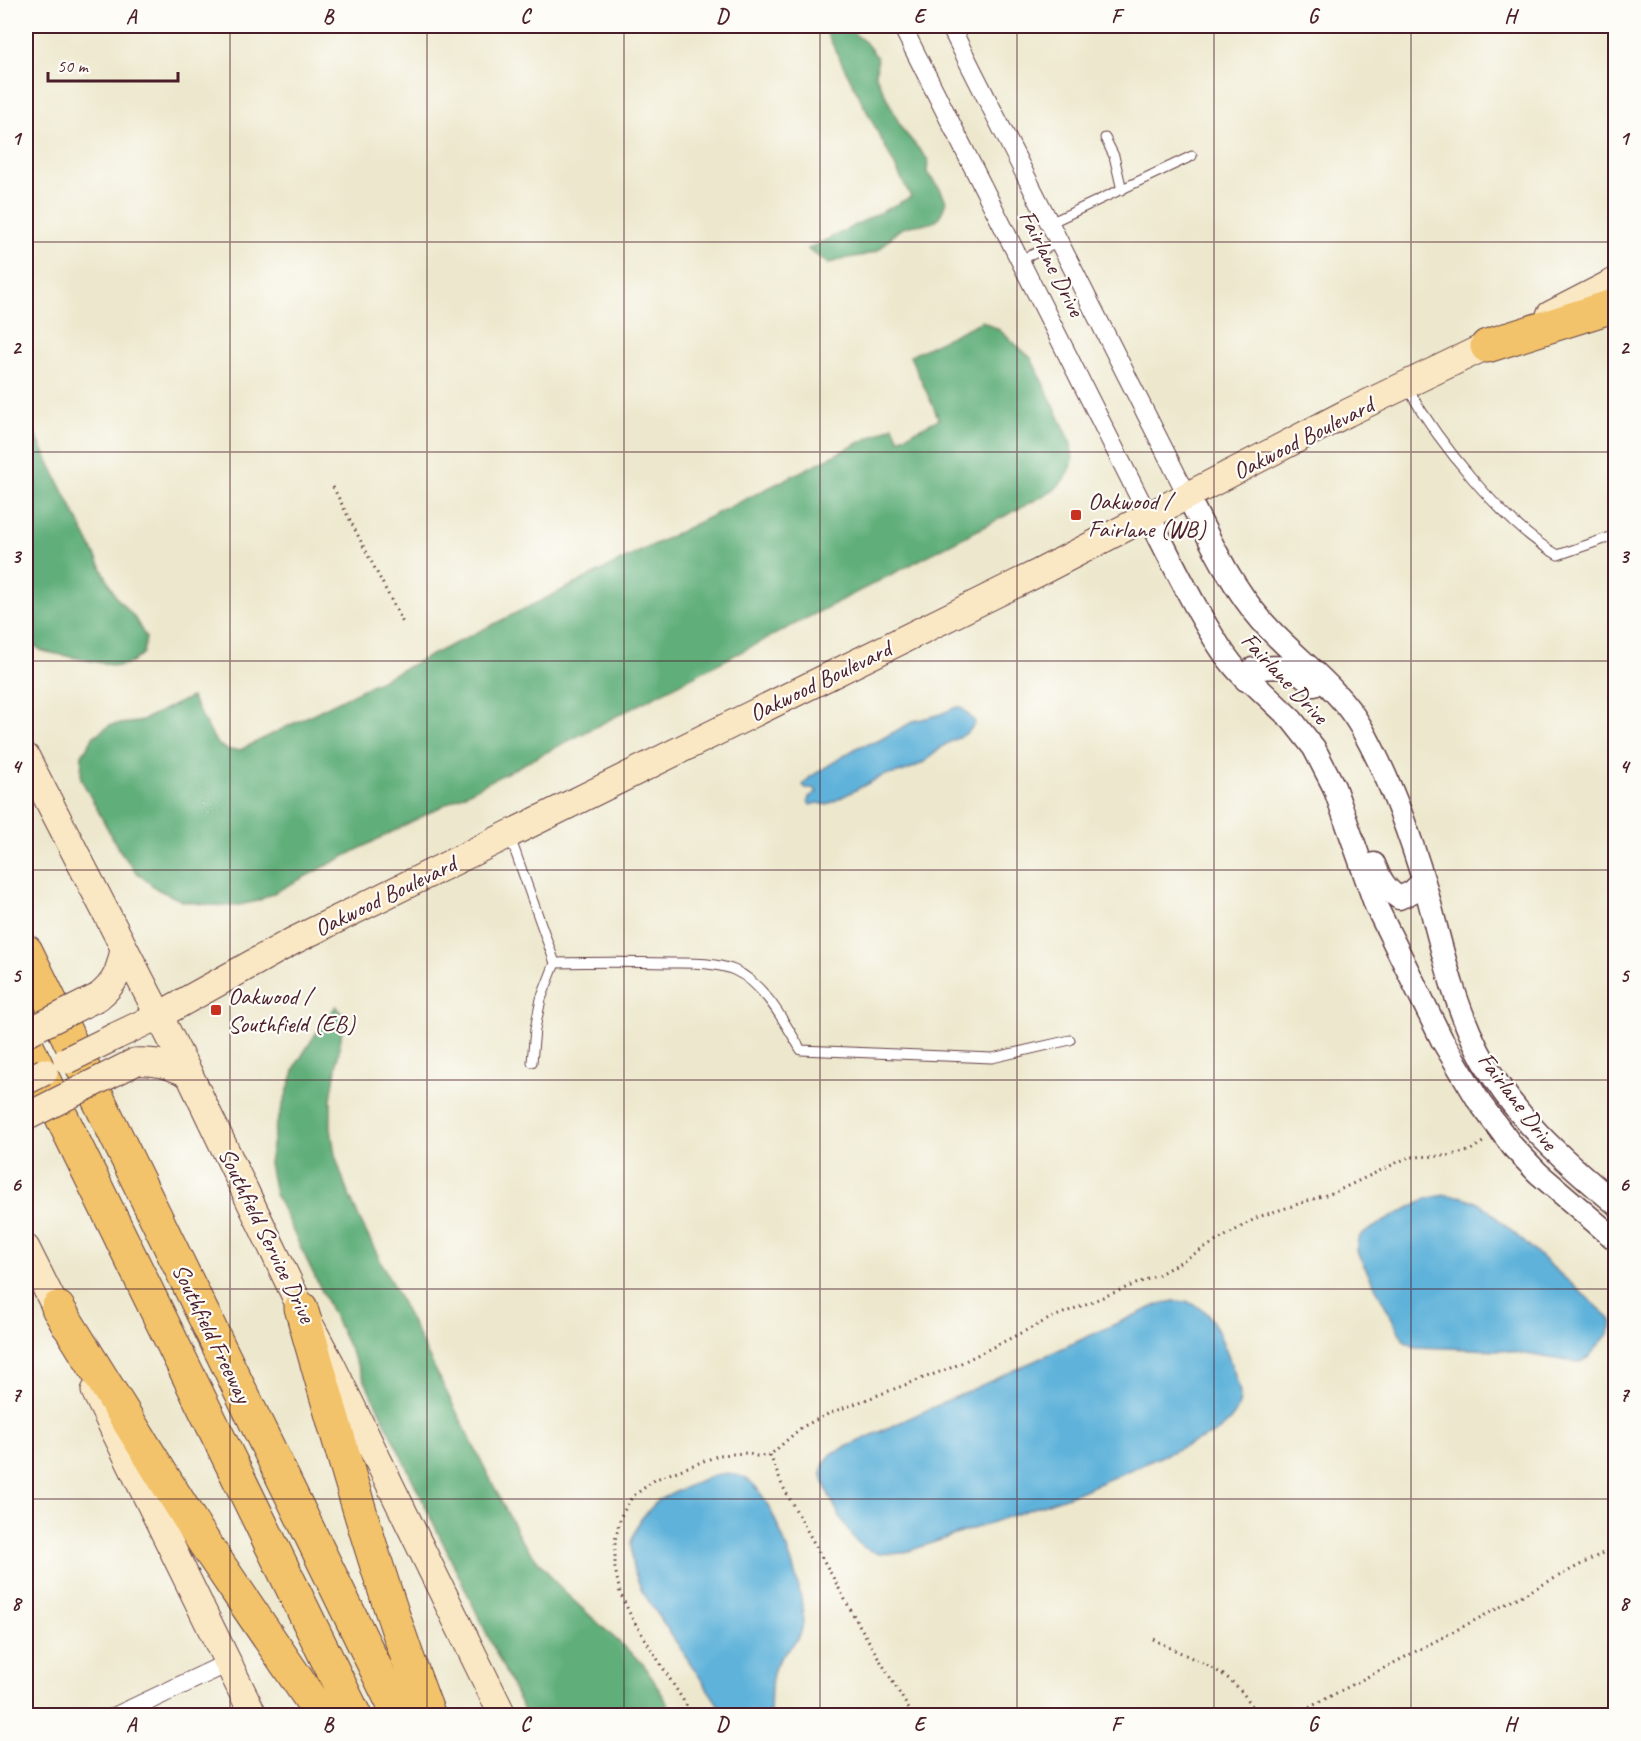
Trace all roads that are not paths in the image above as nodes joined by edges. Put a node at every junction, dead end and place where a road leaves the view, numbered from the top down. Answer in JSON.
{"nodes":[{"id":1,"x":902,"y":26,"type":"edge"},
{"id":2,"x":950,"y":26,"type":"edge"},
{"id":3,"x":1105,"y":138,"type":"dead end"},
{"id":4,"x":1192,"y":156,"type":"dead end"},
{"id":5,"x":1122,"y":190,"type":"junction"},
{"id":6,"x":1050,"y":223,"type":"junction"},
{"id":7,"x":1060,"y":242,"type":"junction"},
{"id":8,"x":1020,"y":260,"type":"junction"},
{"id":9,"x":1616,"y":281,"type":"edge"},
{"id":10,"x":1616,"y":305,"type":"edge"},
{"id":11,"x":1487,"y":346,"type":"junction"},
{"id":12,"x":1407,"y":386,"type":"junction"},
{"id":13,"x":1188,"y":497,"type":"junction"},
{"id":14,"x":1148,"y":515,"type":"junction"},
{"id":15,"x":1616,"y":535,"type":"edge"},
{"id":16,"x":1246,"y":680,"type":"junction"},
{"id":17,"x":26,"y":757,"type":"edge"},
{"id":18,"x":1385,"y":772,"type":"junction"},
{"id":19,"x":1334,"y":787,"type":"junction"},
{"id":20,"x":509,"y":834,"type":"junction"},
{"id":21,"x":1423,"y":881,"type":"junction"},
{"id":22,"x":124,"y":950,"type":"junction"},
{"id":23,"x":26,"y":951,"type":"edge"},
{"id":24,"x":555,"y":963,"type":"junction"},
{"id":25,"x":158,"y":1016,"type":"junction"},
{"id":26,"x":26,"y":1033,"type":"edge"},
{"id":27,"x":1070,"y":1040,"type":"dead end"},
{"id":28,"x":26,"y":1044,"type":"edge"},
{"id":29,"x":532,"y":1062,"type":"dead end"},
{"id":30,"x":189,"y":1074,"type":"junction"},
{"id":31,"x":26,"y":1082,"type":"edge"},
{"id":32,"x":26,"y":1117,"type":"edge"},
{"id":33,"x":1616,"y":1204,"type":"edge"},
{"id":34,"x":1616,"y":1240,"type":"edge"},
{"id":35,"x":26,"y":1248,"type":"edge"},
{"id":36,"x":58,"y":1308,"type":"junction"},
{"id":37,"x":301,"y":1308,"type":"junction"},
{"id":38,"x":228,"y":1663,"type":"junction"},
{"id":39,"x":116,"y":1716,"type":"edge"},
{"id":40,"x":254,"y":1716,"type":"edge"},
{"id":41,"x":322,"y":1716,"type":"edge"},
{"id":42,"x":355,"y":1716,"type":"edge"},
{"id":43,"x":399,"y":1716,"type":"edge"},
{"id":44,"x":429,"y":1716,"type":"edge"},
{"id":45,"x":503,"y":1716,"type":"edge"}],
"edges":[{"from":1,"to":8,"type":"street","name":"Fairlane Drive"},
{"from":2,"to":6,"type":"street","name":"Fairlane Drive"},
{"from":3,"to":5,"type":"lane"},
{"from":4,"to":5,"type":"lane"},
{"from":5,"to":6,"type":"lane"},
{"from":6,"to":7,"type":"street","name":"Fairlane Drive"},
{"from":7,"to":8,"type":"lane"},
{"from":7,"to":13,"type":"street","name":"Fairlane Drive"},
{"from":8,"to":14,"type":"street","name":"Fairlane Drive"},
{"from":9,"to":11,"type":"main road","name":"Oakwood Boulevard"},
{"from":10,"to":11,"type":"highway"},
{"from":11,"to":12,"type":"main road","name":"Oakwood Boulevard"},
{"from":12,"to":13,"type":"main road","name":"Oakwood Boulevard"},
{"from":12,"to":15,"type":"lane"},
{"from":13,"to":14,"type":"main road","name":"Oakwood Boulevard"},
{"from":13,"to":18,"type":"street","name":"Fairlane Drive"},
{"from":14,"to":16,"type":"street","name":"Fairlane Drive"},
{"from":14,"to":20,"type":"main road","name":"Oakwood Boulevard"},
{"from":16,"to":18,"type":"street"},
{"from":16,"to":19,"type":"street","name":"Fairlane Drive"},
{"from":17,"to":22,"type":"main road","name":"Southfield Service Drive"},
{"from":18,"to":21,"type":"street","name":"Fairlane Drive"},
{"from":19,"to":21,"type":"street"},
{"from":19,"to":34,"type":"street","name":"Fairlane Drive"},
{"from":20,"to":24,"type":"lane"},
{"from":20,"to":25,"type":"main road","name":"Oakwood Boulevard"},
{"from":21,"to":33,"type":"street","name":"Fairlane Drive"},
{"from":22,"to":25,"type":"main road","name":"Southfield Service Drive"},
{"from":22,"to":26,"type":"main road","bridge":true},
{"from":23,"to":43,"type":"highway","name":"Southfield Freeway"},
{"from":24,"to":27,"type":"lane"},
{"from":24,"to":29,"type":"lane"},
{"from":25,"to":30,"type":"main road","name":"Southfield Service Drive"},
{"from":25,"to":31,"type":"main road","name":"Oakwood Boulevard","bridge":true},
{"from":28,"to":42,"type":"highway","name":"Southfield Freeway"},
{"from":30,"to":32,"type":"main road","bridge":true},
{"from":30,"to":37,"type":"main road","name":"Southfield Service Drive"},
{"from":35,"to":36,"type":"main road"},
{"from":36,"to":38,"type":"main road"},
{"from":36,"to":41,"type":"highway"},
{"from":37,"to":44,"type":"highway"},
{"from":37,"to":45,"type":"main road","name":"Southfield Service Drive"},
{"from":38,"to":39,"type":"street"},
{"from":38,"to":40,"type":"main road"}]}
